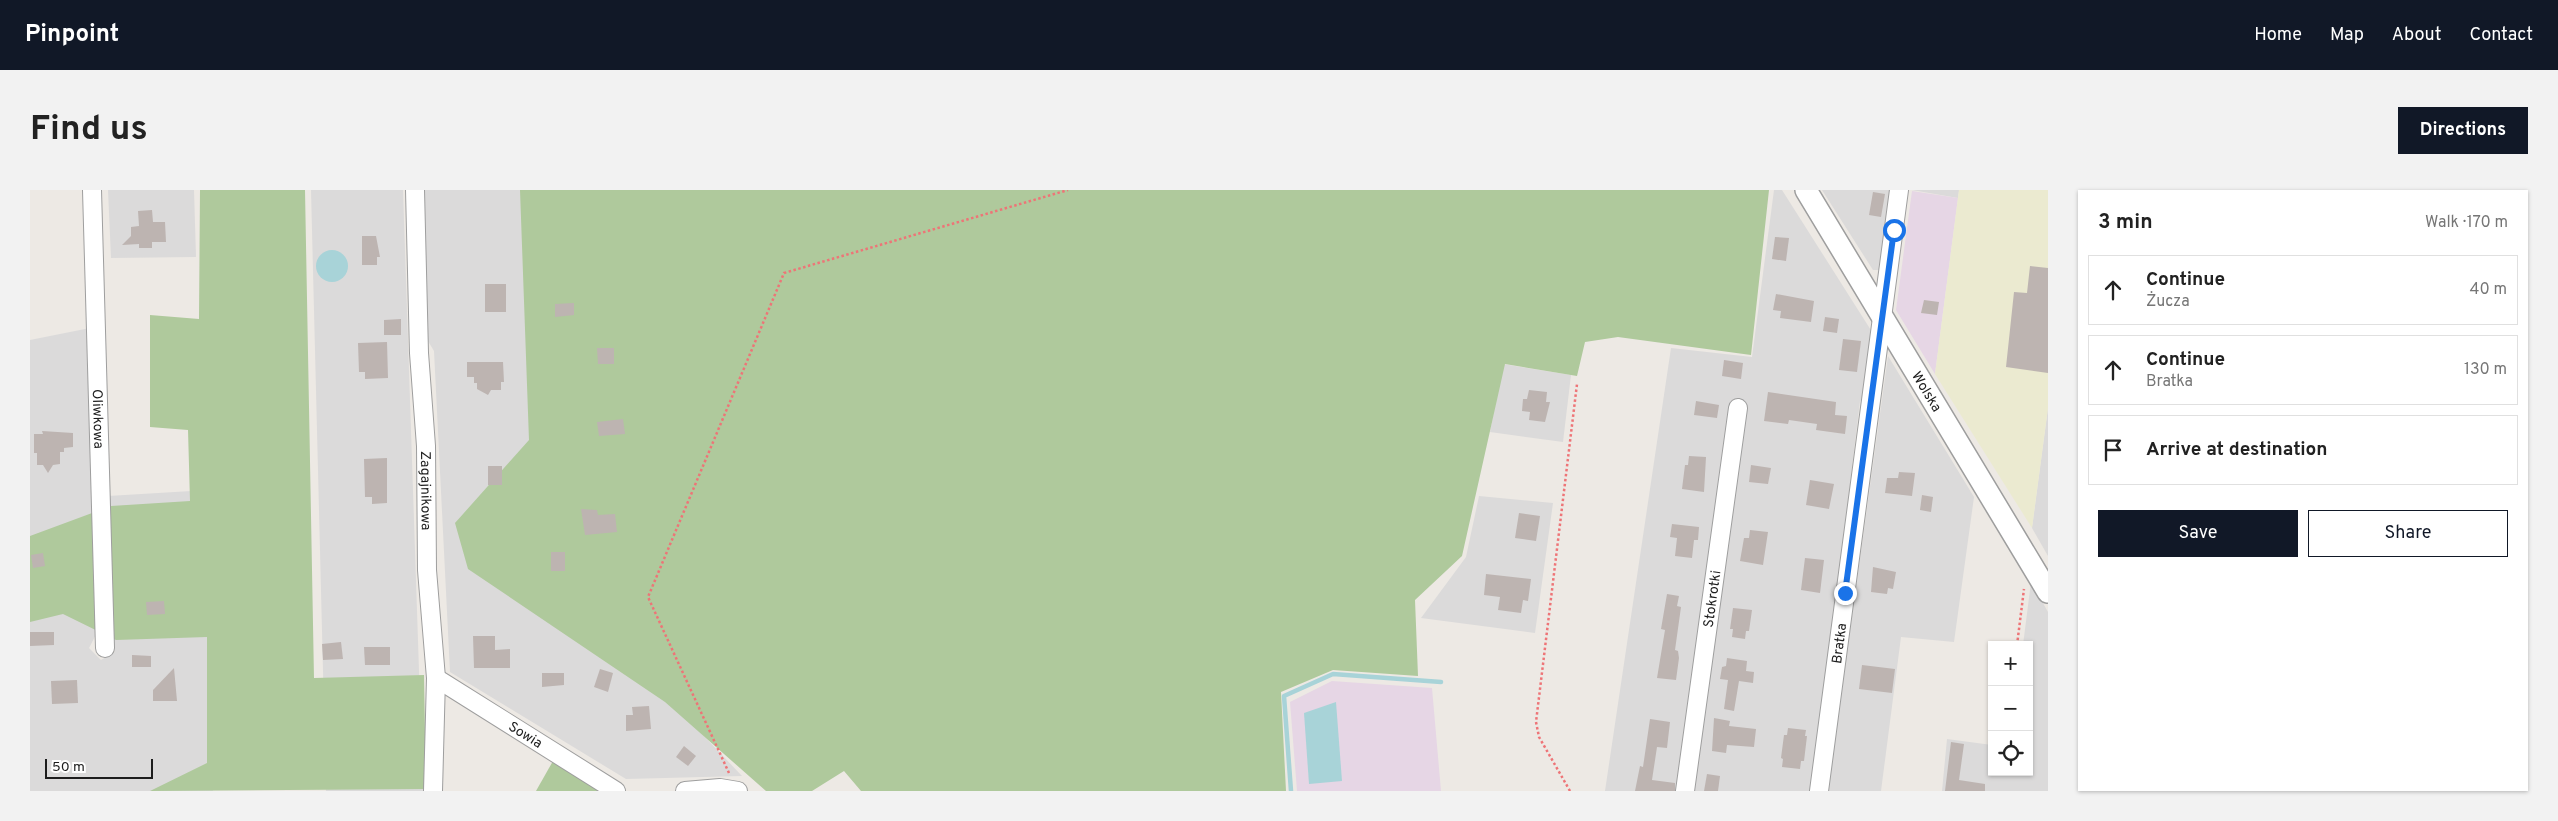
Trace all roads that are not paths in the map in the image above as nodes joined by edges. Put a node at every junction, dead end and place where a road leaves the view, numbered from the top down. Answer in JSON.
{"nodes":[{"id":1,"x":92,"y":190,"type":"edge"},
{"id":2,"x":415,"y":190,"type":"edge"},
{"id":3,"x":1806,"y":190,"type":"edge"},
{"id":4,"x":1899,"y":190,"type":"edge"},
{"id":5,"x":1882,"y":317,"type":"junction"},
{"id":6,"x":1738,"y":408,"type":"dead end"},
{"id":7,"x":2048,"y":592,"type":"edge"},
{"id":8,"x":105,"y":648,"type":"dead end"},
{"id":9,"x":436,"y":678,"type":"junction"},
{"id":10,"x":433,"y":791,"type":"edge"},
{"id":11,"x":616,"y":791,"type":"edge"},
{"id":12,"x":685,"y":791,"type":"edge"},
{"id":13,"x":738,"y":791,"type":"edge"},
{"id":14,"x":1685,"y":791,"type":"edge"},
{"id":15,"x":1819,"y":791,"type":"edge"}],
"edges":[{"from":1,"to":8,"type":"street","name":"Oliwkowa"},
{"from":2,"to":9,"type":"street","name":"Zagajnikowa"},
{"from":3,"to":5,"type":"street","name":"Wolska"},
{"from":4,"to":5,"type":"street","name":"Bratka"},
{"from":5,"to":7,"type":"street","name":"Wolska"},
{"from":5,"to":15,"type":"street","name":"Bratka"},
{"from":6,"to":14,"type":"street","name":"Stokrotki"},
{"from":9,"to":10,"type":"street","name":"Zagajnikowa"},
{"from":9,"to":11,"type":"street","name":"Sowia"},
{"from":12,"to":13,"type":"street"}]}
